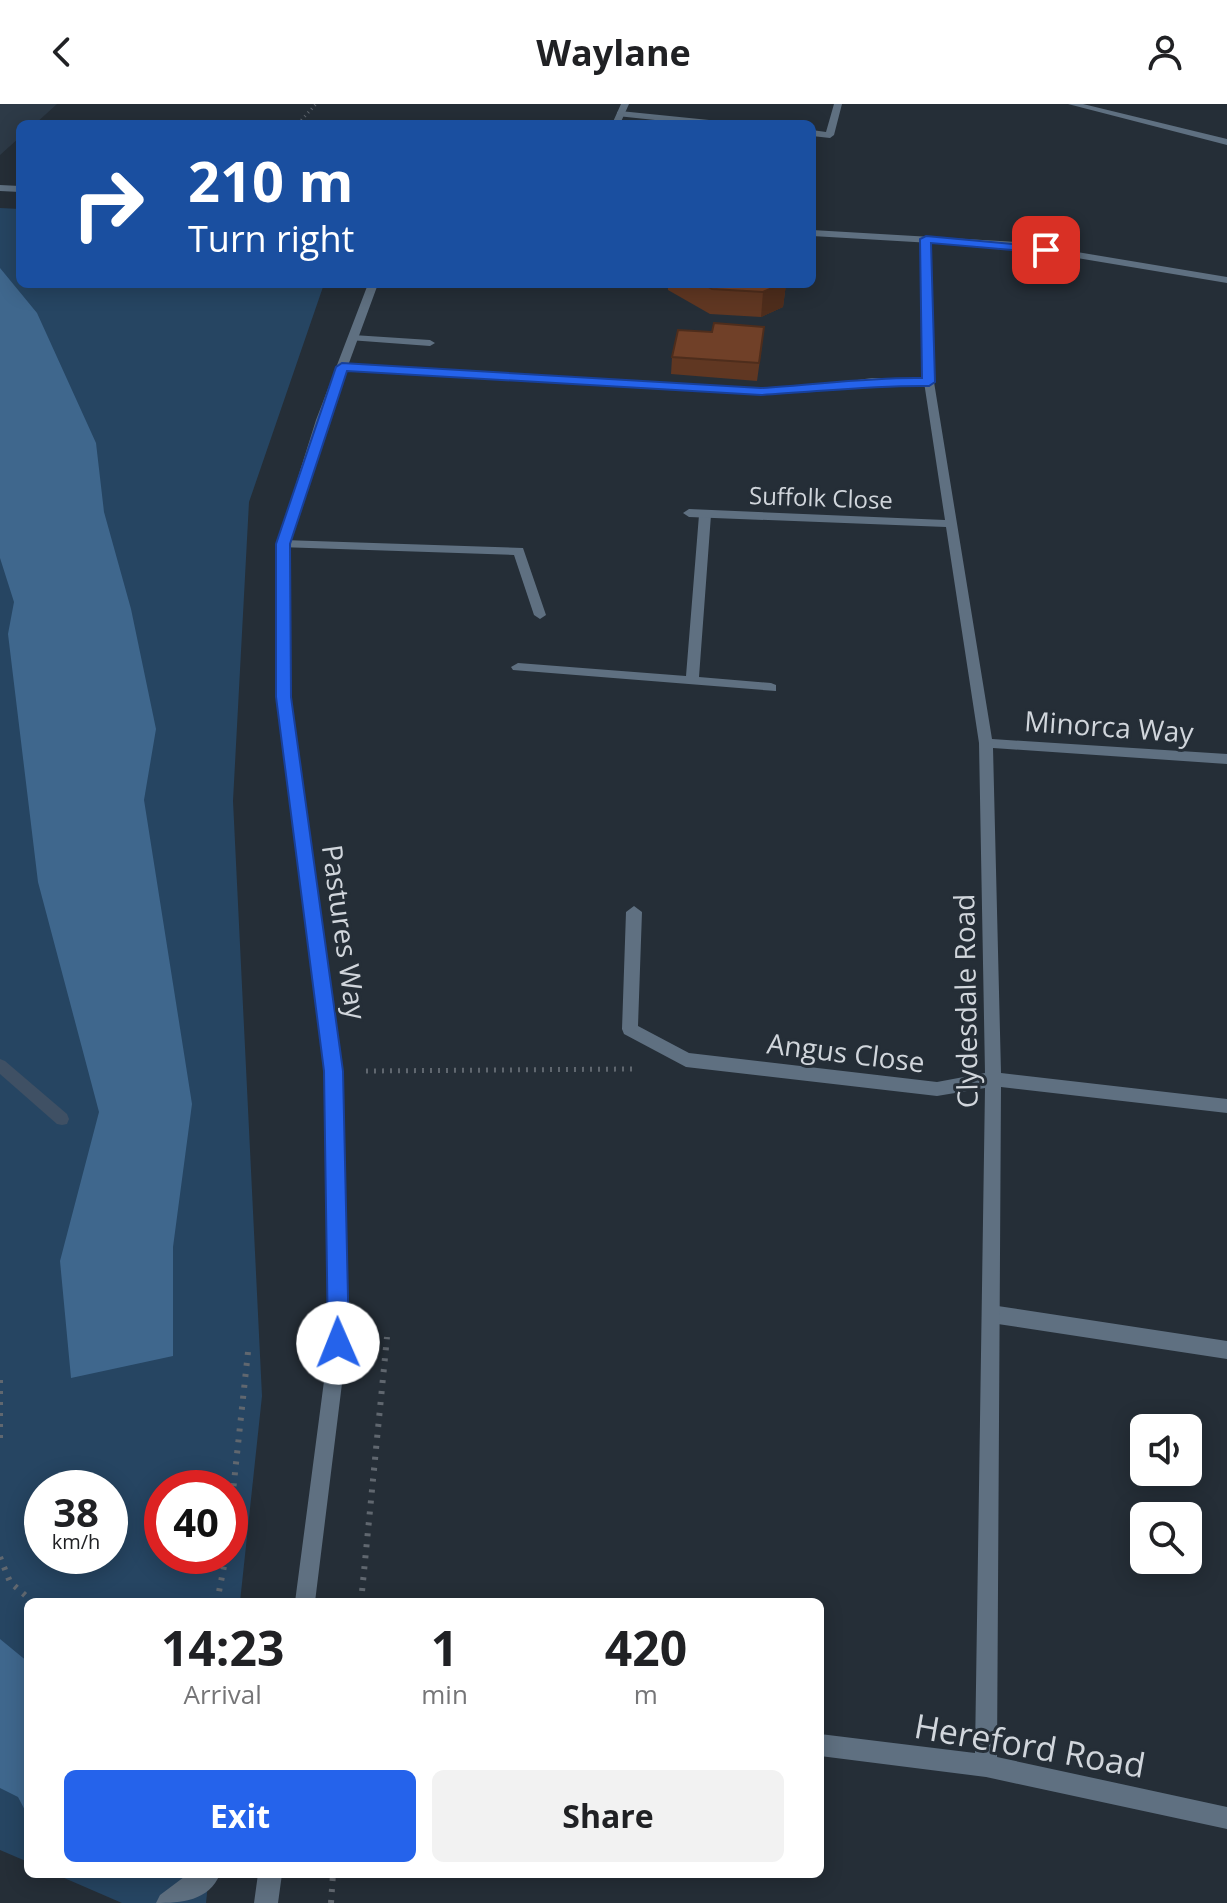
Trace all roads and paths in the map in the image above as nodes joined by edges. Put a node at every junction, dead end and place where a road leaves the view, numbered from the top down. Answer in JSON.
{"nodes":[{"id":1,"x":316,"y":104,"type":"edge"},
{"id":2,"x":625,"y":104,"type":"edge"},
{"id":3,"x":838,"y":104,"type":"edge"},
{"id":4,"x":1072,"y":104,"type":"edge"},
{"id":5,"x":618,"y":119,"type":"edge"},
{"id":6,"x":302,"y":120,"type":"edge"},
{"id":7,"x":638,"y":120,"type":"edge"},
{"id":8,"x":816,"y":133,"type":"edge"},
{"id":9,"x":1227,"y":142,"type":"edge"},
{"id":10,"x":816,"y":233,"type":"edge"},
{"id":11,"x":926,"y":239,"type":"junction"},
{"id":12,"x":1227,"y":280,"type":"edge"},
{"id":13,"x":372,"y":288,"type":"edge"},
{"id":14,"x":353,"y":338,"type":"junction"},
{"id":15,"x":430,"y":343,"type":"dead end"},
{"id":16,"x":342,"y":367,"type":"junction"},
{"id":17,"x":929,"y":382,"type":"junction"},
{"id":18,"x":689,"y":513,"type":"dead end"},
{"id":19,"x":705,"y":515,"type":"junction"},
{"id":20,"x":951,"y":524,"type":"junction"},
{"id":21,"x":283,"y":544,"type":"junction"},
{"id":22,"x":540,"y":615,"type":"dead end"},
{"id":23,"x":518,"y":667,"type":"dead end"},
{"id":24,"x":692,"y":681,"type":"junction"},
{"id":25,"x":771,"y":688,"type":"dead end"},
{"id":26,"x":986,"y":743,"type":"junction"},
{"id":27,"x":1227,"y":759,"type":"edge"},
{"id":28,"x":634,"y":912,"type":"dead end"},
{"id":29,"x":686,"y":1060,"type":"junction"},
{"id":30,"x":333,"y":1071,"type":"junction"},
{"id":31,"x":993,"y":1079,"type":"junction"},
{"id":32,"x":1227,"y":1106,"type":"edge"},
{"id":33,"x":991,"y":1314,"type":"junction"},
{"id":34,"x":387,"y":1337,"type":"dead end"},
{"id":35,"x":1227,"y":1350,"type":"edge"},
{"id":36,"x":248,"y":1352,"type":"dead end"},
{"id":37,"x":0,"y":1380,"type":"edge"},
{"id":38,"x":0,"y":1441,"type":"edge"},
{"id":39,"x":235,"y":1470,"type":"edge"},
{"id":40,"x":0,"y":1557,"type":"edge"},
{"id":41,"x":0,"y":1569,"type":"edge"},
{"id":42,"x":222,"y":1574,"type":"edge"},
{"id":43,"x":10,"y":1582,"type":"junction"},
{"id":44,"x":28,"y":1598,"type":"edge"},
{"id":45,"x":218,"y":1598,"type":"edge"},
{"id":46,"x":306,"y":1598,"type":"edge"},
{"id":47,"x":361,"y":1598,"type":"edge"},
{"id":48,"x":824,"y":1746,"type":"edge"},
{"id":49,"x":986,"y":1766,"type":"junction"},
{"id":50,"x":1227,"y":1818,"type":"edge"},
{"id":51,"x":202,"y":1878,"type":"edge"},
{"id":52,"x":269,"y":1878,"type":"edge"},
{"id":53,"x":333,"y":1878,"type":"edge"},
{"id":54,"x":168,"y":1903,"type":"edge"},
{"id":55,"x":266,"y":1903,"type":"edge"},
{"id":56,"x":331,"y":1903,"type":"edge"}],
"edges":[{"from":1,"to":6,"type":"path"},
{"from":2,"to":5,"type":"street"},
{"from":3,"to":8,"type":"street"},
{"from":4,"to":9,"type":"street"},
{"from":5,"to":7,"type":"street"},
{"from":10,"to":11,"type":"street"},
{"from":11,"to":12,"type":"street"},
{"from":11,"to":17,"type":"street","name":"Clydesdale Road"},
{"from":13,"to":14,"type":"street","name":"Pastures Way"},
{"from":14,"to":15,"type":"street"},
{"from":14,"to":16,"type":"street","name":"Pastures Way"},
{"from":16,"to":17,"type":"street"},
{"from":16,"to":21,"type":"street","name":"Pastures Way"},
{"from":17,"to":20,"type":"street","name":"Clydesdale Road"},
{"from":18,"to":19,"type":"street","name":"Suffolk Close"},
{"from":19,"to":20,"type":"street","name":"Suffolk Close"},
{"from":19,"to":24,"type":"street"},
{"from":20,"to":26,"type":"street","name":"Clydesdale Road"},
{"from":21,"to":22,"type":"street"},
{"from":21,"to":30,"type":"street","name":"Pastures Way"},
{"from":23,"to":24,"type":"street"},
{"from":24,"to":25,"type":"street"},
{"from":26,"to":27,"type":"street","name":"Minorca Way"},
{"from":26,"to":31,"type":"street","name":"Clydesdale Road"},
{"from":28,"to":29,"type":"street","name":"Angus Close"},
{"from":29,"to":30,"type":"path"},
{"from":29,"to":31,"type":"street","name":"Angus Close"},
{"from":30,"to":46,"type":"street","name":"Pastures Way"},
{"from":31,"to":32,"type":"street","name":"Angus Close"},
{"from":31,"to":33,"type":"street","name":"Clydesdale Road"},
{"from":33,"to":35,"type":"street"},
{"from":33,"to":49,"type":"street","name":"Clydesdale Road"},
{"from":34,"to":47,"type":"path"},
{"from":36,"to":39,"type":"path"},
{"from":37,"to":38,"type":"path"},
{"from":40,"to":43,"type":"path"},
{"from":41,"to":43,"type":"path"},
{"from":42,"to":45,"type":"path"},
{"from":43,"to":44,"type":"path"},
{"from":48,"to":49,"type":"street","name":"Hereford Road"},
{"from":49,"to":50,"type":"street","name":"Hereford Road"},
{"from":51,"to":54,"type":"street"},
{"from":52,"to":55,"type":"street"},
{"from":53,"to":56,"type":"path"}]}
